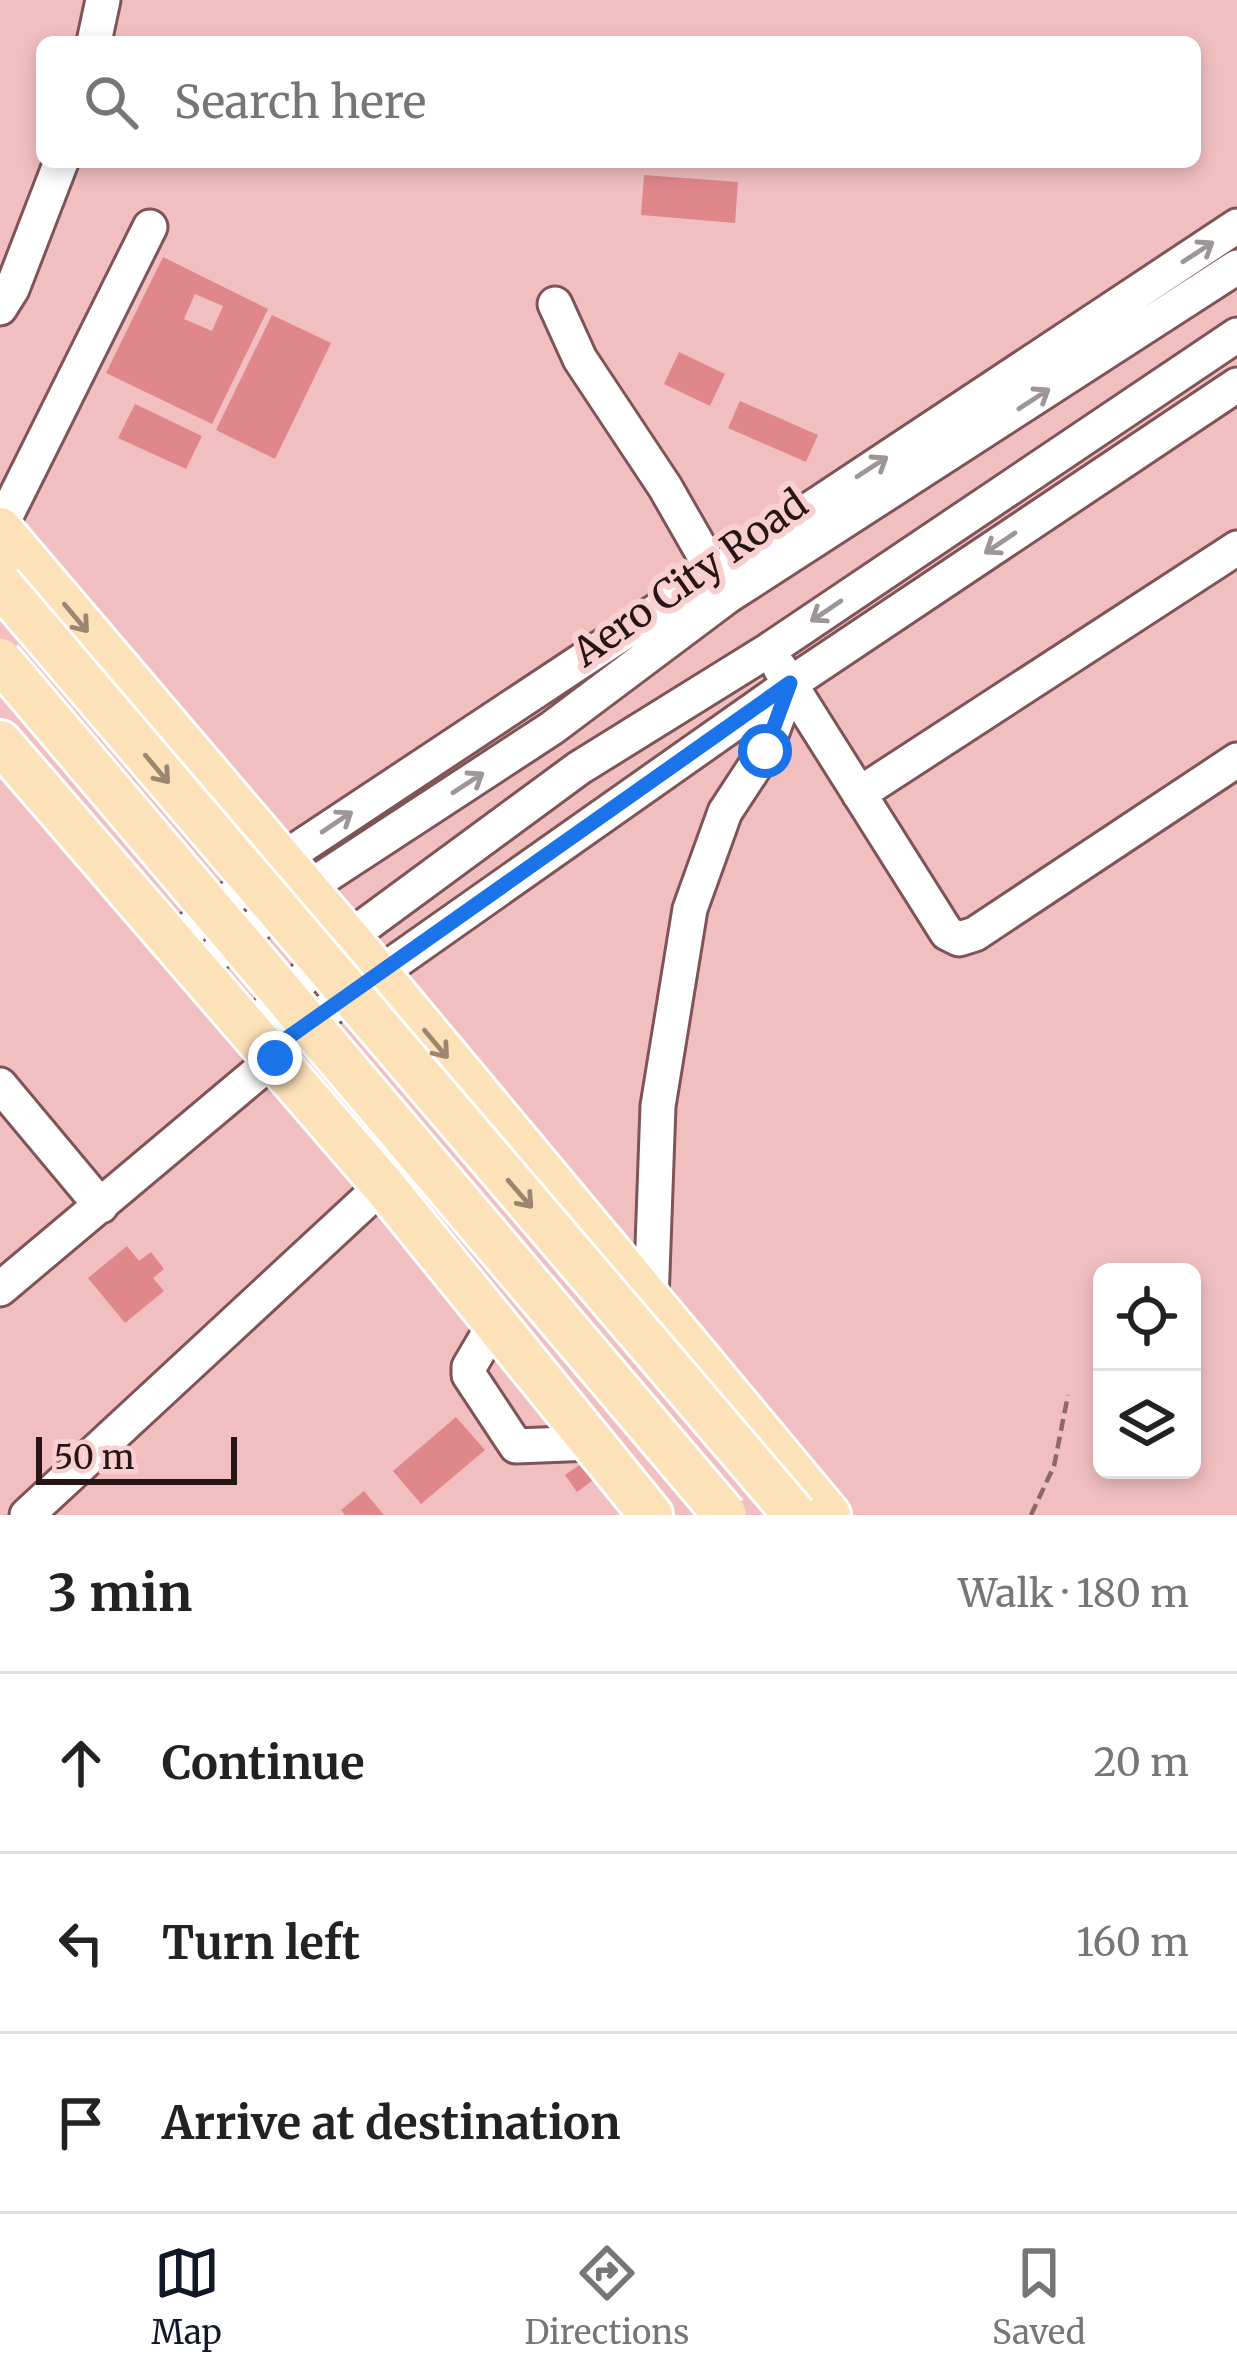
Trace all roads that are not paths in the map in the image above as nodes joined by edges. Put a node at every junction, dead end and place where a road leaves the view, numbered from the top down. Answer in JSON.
{"nodes":[{"id":1,"x":103,"y":0,"type":"edge"},
{"id":2,"x":95,"y":36,"type":"edge"},
{"id":3,"x":59,"y":168,"type":"edge"},
{"id":4,"x":1237,"y":226,"type":"edge"},
{"id":5,"x":151,"y":227,"type":"dead end"},
{"id":6,"x":1237,"y":268,"type":"edge"},
{"id":7,"x":554,"y":304,"type":"dead end"},
{"id":8,"x":0,"y":308,"type":"edge"},
{"id":9,"x":1237,"y":335,"type":"edge"},
{"id":10,"x":1237,"y":385,"type":"edge"},
{"id":11,"x":0,"y":528,"type":"edge"},
{"id":12,"x":1237,"y":548,"type":"edge"},
{"id":13,"x":0,"y":584,"type":"edge"},
{"id":14,"x":720,"y":584,"type":"junction"},
{"id":15,"x":769,"y":650,"type":"junction"},
{"id":16,"x":0,"y":660,"type":"edge"},
{"id":17,"x":790,"y":683,"type":"junction"},
{"id":18,"x":0,"y":742,"type":"edge"},
{"id":19,"x":1237,"y":760,"type":"edge"},
{"id":20,"x":859,"y":794,"type":"junction"},
{"id":21,"x":293,"y":874,"type":"junction"},
{"id":22,"x":348,"y":938,"type":"junction"},
{"id":23,"x":187,"y":954,"type":"junction"},
{"id":24,"x":377,"y":974,"type":"junction"},
{"id":25,"x":265,"y":1046,"type":"junction"},
{"id":26,"x":0,"y":1085,"type":"edge"},
{"id":27,"x":383,"y":1185,"type":"junction"},
{"id":28,"x":101,"y":1205,"type":"junction"},
{"id":29,"x":0,"y":1289,"type":"edge"},
{"id":30,"x":651,"y":1301,"type":"junction"},
{"id":31,"x":495,"y":1322,"type":"junction"},
{"id":32,"x":592,"y":1443,"type":"junction"},
{"id":33,"x":0,"y":1496,"type":"edge"},
{"id":34,"x":15,"y":1515,"type":"edge"},
{"id":35,"x":27,"y":1515,"type":"edge"},
{"id":36,"x":651,"y":1515,"type":"edge"},
{"id":37,"x":725,"y":1515,"type":"edge"},
{"id":38,"x":795,"y":1515,"type":"edge"},
{"id":39,"x":829,"y":1515,"type":"edge"}],
"edges":[{"from":1,"to":2,"type":"street"},
{"from":3,"to":8,"type":"street"},
{"from":14,"to":4,"type":"street","one_way":true},
{"from":5,"to":11,"type":"street"},
{"from":14,"to":6,"type":"street","name":"Aero City Road","one_way":true},
{"from":7,"to":14,"type":"street"},
{"from":9,"to":15,"type":"street","one_way":true},
{"from":10,"to":17,"type":"street","one_way":true},
{"from":11,"to":21,"type":"main road","one_way":true},
{"from":12,"to":20,"type":"street"},
{"from":13,"to":38,"type":"main road","one_way":true,"bridge":true},
{"from":21,"to":14,"type":"street","one_way":true},
{"from":15,"to":17,"type":"street"},
{"from":15,"to":22,"type":"street"},
{"from":16,"to":37,"type":"main road","bridge":true},
{"from":17,"to":20,"type":"street"},
{"from":17,"to":24,"type":"street"},
{"from":17,"to":30,"type":"street"},
{"from":18,"to":23,"type":"main road"},
{"from":19,"to":20,"type":"street"},
{"from":21,"to":22,"type":"main road"},
{"from":21,"to":23,"type":"street"},
{"from":22,"to":24,"type":"main road"},
{"from":22,"to":25,"type":"street"},
{"from":23,"to":25,"type":"main road"},
{"from":24,"to":25,"type":"street"},
{"from":24,"to":30,"type":"main road","one_way":true},
{"from":25,"to":27,"type":"main road"},
{"from":25,"to":28,"type":"street"},
{"from":26,"to":28,"type":"street"},
{"from":27,"to":31,"type":"main road"},
{"from":27,"to":35,"type":"street"},
{"from":28,"to":29,"type":"street"},
{"from":30,"to":39,"type":"main road"},
{"from":31,"to":32,"type":"main road"},
{"from":31,"to":32,"type":"street"},
{"from":32,"to":36,"type":"main road"},
{"from":33,"to":34,"type":"street"}]}
